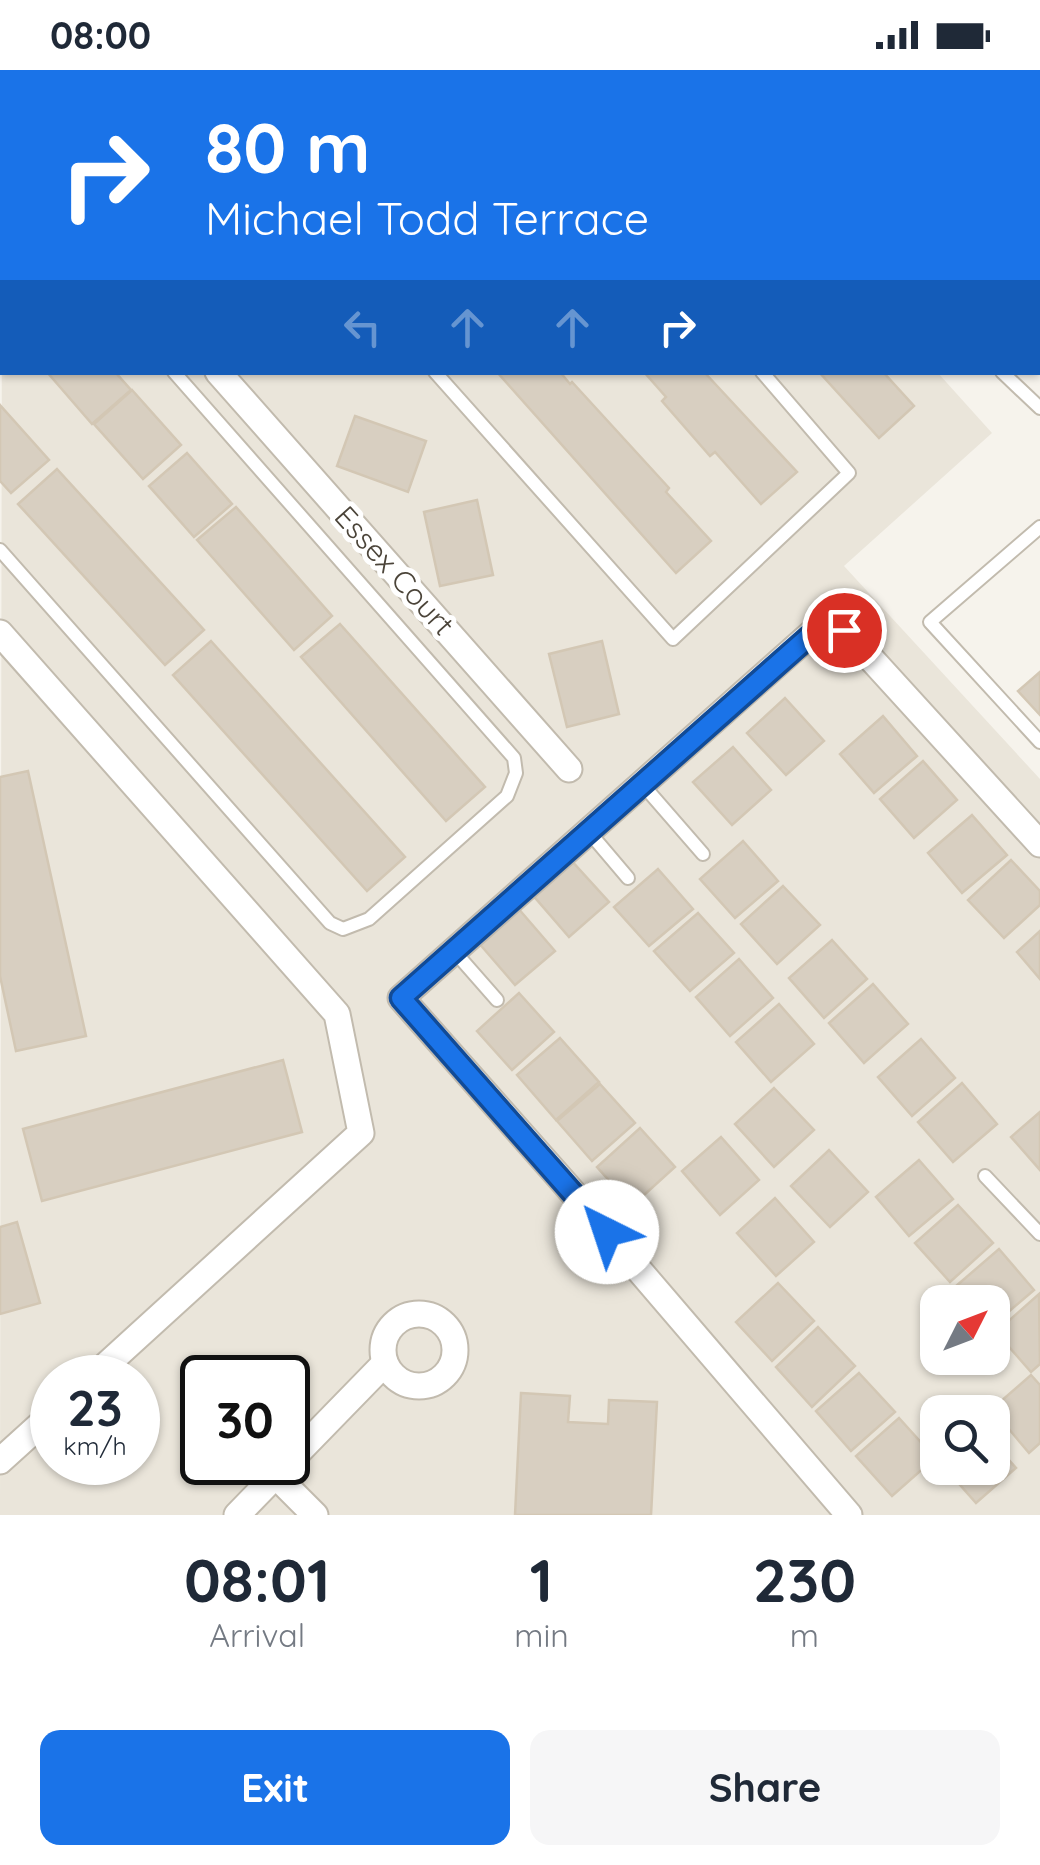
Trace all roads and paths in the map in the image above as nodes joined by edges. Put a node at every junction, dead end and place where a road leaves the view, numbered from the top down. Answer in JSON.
{"nodes":[{"id":1,"x":177,"y":375,"type":"edge"},
{"id":2,"x":221,"y":375,"type":"edge"},
{"id":3,"x":438,"y":375,"type":"edge"},
{"id":4,"x":765,"y":375,"type":"edge"},
{"id":5,"x":1005,"y":375,"type":"edge"},
{"id":6,"x":1040,"y":408,"type":"edge"},
{"id":7,"x":1040,"y":527,"type":"edge"},
{"id":8,"x":0,"y":550,"type":"edge"},
{"id":9,"x":0,"y":632,"type":"edge"},
{"id":10,"x":1040,"y":742,"type":"edge"},
{"id":11,"x":570,"y":769,"type":"dead end"},
{"id":12,"x":643,"y":785,"type":"junction"},
{"id":13,"x":589,"y":832,"type":"junction"},
{"id":14,"x":1040,"y":844,"type":"edge"},
{"id":15,"x":704,"y":854,"type":"dead end"},
{"id":16,"x":628,"y":878,"type":"dead end"},
{"id":17,"x":454,"y":950,"type":"junction"},
{"id":18,"x":498,"y":1000,"type":"dead end"},
{"id":19,"x":985,"y":1176,"type":"dead end"},
{"id":20,"x":1040,"y":1234,"type":"edge"},
{"id":21,"x":117,"y":1355,"type":"edge"},
{"id":22,"x":386,"y":1363,"type":"dead end"},
{"id":23,"x":30,"y":1434,"type":"edge"},
{"id":24,"x":310,"y":1440,"type":"edge"},
{"id":25,"x":0,"y":1461,"type":"edge"},
{"id":26,"x":266,"y":1485,"type":"edge"},
{"id":27,"x":285,"y":1485,"type":"edge"},
{"id":28,"x":238,"y":1515,"type":"edge"},
{"id":29,"x":316,"y":1515,"type":"edge"},
{"id":30,"x":849,"y":1515,"type":"edge"}],
"edges":[{"from":1,"to":8,"type":"lane"},
{"from":2,"to":11,"type":"street","name":"Essex Court"},
{"from":3,"to":4,"type":"lane"},
{"from":5,"to":6,"type":"lane"},
{"from":7,"to":10,"type":"lane"},
{"from":9,"to":21,"type":"street"},
{"from":12,"to":13,"type":"street"},
{"from":12,"to":14,"type":"street"},
{"from":12,"to":15,"type":"lane"},
{"from":13,"to":16,"type":"lane"},
{"from":13,"to":17,"type":"street"},
{"from":17,"to":18,"type":"lane"},
{"from":17,"to":30,"type":"street"},
{"from":19,"to":20,"type":"lane"},
{"from":22,"to":24,"type":"street"},
{"from":23,"to":25,"type":"street"},
{"from":26,"to":28,"type":"street"},
{"from":27,"to":29,"type":"street"}]}
